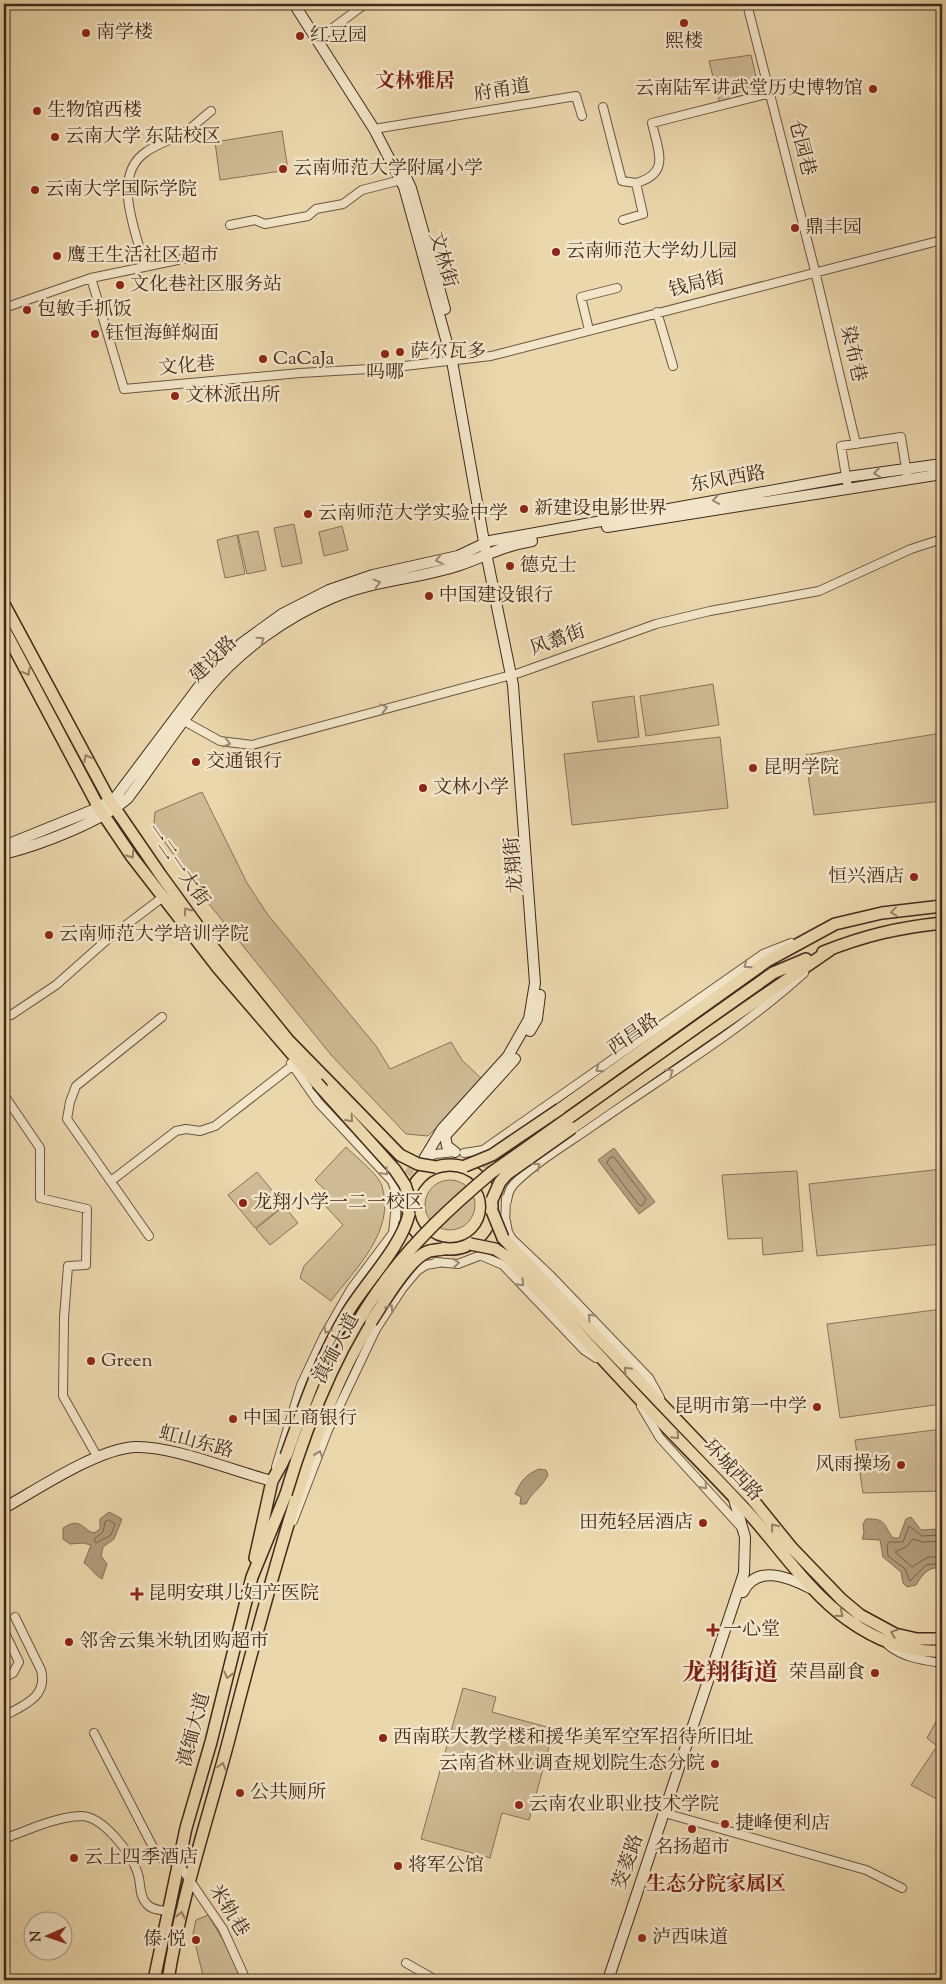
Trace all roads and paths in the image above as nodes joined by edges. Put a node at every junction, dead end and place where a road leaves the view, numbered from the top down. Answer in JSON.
{"nodes":[{"id":1,"x":294,"y":4,"type":"edge"},
{"id":2,"x":302,"y":4,"type":"edge"},
{"id":3,"x":365,"y":4,"type":"edge"},
{"id":4,"x":747,"y":4,"type":"edge"},
{"id":5,"x":322,"y":36,"type":"junction"},
{"id":6,"x":770,"y":93,"type":"junction"},
{"id":7,"x":603,"y":107,"type":"dead end"},
{"id":8,"x":211,"y":111,"type":"dead end"},
{"id":9,"x":582,"y":116,"type":"dead end"},
{"id":10,"x":377,"y":128,"type":"junction"},
{"id":11,"x":404,"y":179,"type":"junction"},
{"id":12,"x":636,"y":183,"type":"junction"},
{"id":13,"x":623,"y":220,"type":"dead end"},
{"id":14,"x":230,"y":225,"type":"dead end"},
{"id":15,"x":942,"y":240,"type":"edge"},
{"id":16,"x":197,"y":256,"type":"dead end"},
{"id":17,"x":145,"y":267,"type":"junction"},
{"id":18,"x":815,"y":271,"type":"junction"},
{"id":19,"x":91,"y":278,"type":"junction"},
{"id":20,"x":617,"y":288,"type":"dead end"},
{"id":21,"x":4,"y":308,"type":"edge"},
{"id":22,"x":657,"y":312,"type":"junction"},
{"id":23,"x":590,"y":330,"type":"junction"},
{"id":24,"x":456,"y":361,"type":"junction"},
{"id":25,"x":673,"y":366,"type":"dead end"},
{"id":26,"x":856,"y":444,"type":"junction"},
{"id":27,"x":942,"y":464,"type":"edge"},
{"id":28,"x":907,"y":473,"type":"junction"},
{"id":29,"x":942,"y":474,"type":"edge"},
{"id":30,"x":848,"y":482,"type":"junction"},
{"id":31,"x":942,"y":539,"type":"edge"},
{"id":32,"x":488,"y":547,"type":"junction"},
{"id":33,"x":4,"y":604,"type":"edge"},
{"id":34,"x":4,"y":629,"type":"edge"},
{"id":35,"x":515,"y":674,"type":"junction"},
{"id":36,"x":184,"y":721,"type":"junction"},
{"id":37,"x":113,"y":805,"type":"junction"},
{"id":38,"x":101,"y":812,"type":"junction"},
{"id":39,"x":4,"y":846,"type":"edge"},
{"id":40,"x":4,"y":854,"type":"edge"},
{"id":41,"x":163,"y":897,"type":"junction"},
{"id":42,"x":942,"y":906,"type":"edge"},
{"id":43,"x":942,"y":923,"type":"edge"},
{"id":44,"x":822,"y":931,"type":"junction"},
{"id":45,"x":830,"y":950,"type":"junction"},
{"id":46,"x":773,"y":973,"type":"junction"},
{"id":47,"x":11,"y":1015,"type":"dead end"},
{"id":48,"x":162,"y":1017,"type":"dead end"},
{"id":49,"x":288,"y":1052,"type":"junction"},
{"id":50,"x":292,"y":1066,"type":"junction"},
{"id":51,"x":4,"y":1095,"type":"edge"},
{"id":52,"x":460,"y":1152,"type":"junction"},
{"id":53,"x":474,"y":1156,"type":"tunnel mouth"},
{"id":54,"x":423,"y":1160,"type":"joint"},
{"id":55,"x":465,"y":1166,"type":"junction"},
{"id":56,"x":436,"y":1167,"type":"junction"},
{"id":57,"x":111,"y":1181,"type":"junction"},
{"id":58,"x":400,"y":1186,"type":"tunnel mouth"},
{"id":59,"x":505,"y":1192,"type":"tunnel mouth"},
{"id":60,"x":396,"y":1195,"type":"junction"},
{"id":61,"x":409,"y":1197,"type":"junction"},
{"id":62,"x":507,"y":1201,"type":"junction"},
{"id":63,"x":492,"y":1206,"type":"junction"},
{"id":64,"x":450,"y":1208,"type":"joint"},
{"id":65,"x":395,"y":1214,"type":"junction"},
{"id":66,"x":408,"y":1214,"type":"junction"},
{"id":67,"x":506,"y":1221,"type":"junction"},
{"id":68,"x":400,"y":1230,"type":"tunnel mouth"},
{"id":69,"x":503,"y":1234,"type":"junction"},
{"id":70,"x":149,"y":1236,"type":"dead end"},
{"id":71,"x":470,"y":1244,"type":"junction"},
{"id":72,"x":443,"y":1249,"type":"junction"},
{"id":73,"x":487,"y":1253,"type":"junction"},
{"id":74,"x":429,"y":1260,"type":"tunnel mouth"},
{"id":75,"x":438,"y":1263,"type":"junction"},
{"id":76,"x":632,"y":1392,"type":"junction"},
{"id":77,"x":666,"y":1409,"type":"junction"},
{"id":78,"x":98,"y":1458,"type":"junction"},
{"id":79,"x":272,"y":1482,"type":"junction"},
{"id":80,"x":286,"y":1494,"type":"junction"},
{"id":81,"x":733,"y":1496,"type":"junction"},
{"id":82,"x":4,"y":1508,"type":"edge"},
{"id":83,"x":744,"y":1529,"type":"junction"},
{"id":84,"x":281,"y":1548,"type":"junction"},
{"id":85,"x":252,"y":1577,"type":"junction"},
{"id":86,"x":270,"y":1579,"type":"junction"},
{"id":87,"x":818,"y":1592,"type":"junction"},
{"id":88,"x":15,"y":1617,"type":"dead end"},
{"id":89,"x":4,"y":1631,"type":"edge"},
{"id":90,"x":942,"y":1639,"type":"edge"},
{"id":91,"x":882,"y":1640,"type":"junction"},
{"id":92,"x":942,"y":1650,"type":"edge"},
{"id":93,"x":942,"y":1663,"type":"edge"},
{"id":94,"x":4,"y":1678,"type":"edge"},
{"id":95,"x":4,"y":1716,"type":"edge"},
{"id":96,"x":94,"y":1734,"type":"dead end"},
{"id":97,"x":192,"y":1808,"type":"junction"},
{"id":98,"x":208,"y":1812,"type":"junction"},
{"id":99,"x":668,"y":1814,"type":"junction"},
{"id":100,"x":4,"y":1840,"type":"edge"},
{"id":101,"x":174,"y":1862,"type":"junction"},
{"id":102,"x":189,"y":1881,"type":"junction"},
{"id":103,"x":902,"y":1888,"type":"dead end"},
{"id":104,"x":168,"y":1908,"type":"junction"},
{"id":105,"x":406,"y":1963,"type":"dead end"},
{"id":106,"x":154,"y":1980,"type":"edge"},
{"id":107,"x":168,"y":1980,"type":"edge"},
{"id":108,"x":246,"y":1980,"type":"edge"},
{"id":109,"x":436,"y":1980,"type":"edge"},
{"id":110,"x":608,"y":1980,"type":"edge"},
{"id":111,"x":614,"y":1980,"type":"edge"}],
"edges":[{"from":1,"to":10,"type":"street","name":"文林街"},
{"from":2,"to":5,"type":"street","name":"文林街"},
{"from":3,"to":5,"type":"street"},
{"from":4,"to":6,"type":"street","name":"仓园巷"},
{"from":5,"to":10,"type":"street","name":"文林街"},
{"from":6,"to":12,"type":"street"},
{"from":6,"to":18,"type":"street","name":"仓园巷"},
{"from":7,"to":12,"type":"street"},
{"from":8,"to":17,"type":"street"},
{"from":9,"to":10,"type":"street","name":"府甬道"},
{"from":10,"to":11,"type":"street","name":"文林街"},
{"from":11,"to":14,"type":"street"},
{"from":11,"to":24,"type":"street","name":"文林街"},
{"from":12,"to":13,"type":"street"},
{"from":15,"to":18,"type":"street","name":"钱局街"},
{"from":16,"to":17,"type":"street"},
{"from":17,"to":19,"type":"street"},
{"from":18,"to":22,"type":"street","name":"钱局街"},
{"from":18,"to":26,"type":"street","name":"染布巷"},
{"from":19,"to":21,"type":"street"},
{"from":19,"to":24,"type":"street","name":"文化巷"},
{"from":20,"to":23,"type":"street"},
{"from":22,"to":23,"type":"street","name":"钱局街"},
{"from":22,"to":25,"type":"street"},
{"from":23,"to":24,"type":"street","name":"钱局街"},
{"from":24,"to":32,"type":"street","name":"文林街"},
{"from":26,"to":28,"type":"street"},
{"from":26,"to":30,"type":"street"},
{"from":27,"to":28,"type":"street","name":"东风西路"},
{"from":28,"to":29,"type":"street","name":"东风西路"},
{"from":28,"to":30,"type":"street","name":"东风西路"},
{"from":30,"to":32,"type":"street","name":"东风西路"},
{"from":31,"to":35,"type":"street","name":"风翥街"},
{"from":32,"to":35,"type":"street","name":"龙翔街"},
{"from":36,"to":32,"type":"street","name":"建设路","one_way":true},
{"from":32,"to":37,"type":"street","name":"建设路","one_way":true},
{"from":37,"to":33,"type":"main road","name":"一二一大街","one_way":true},
{"from":34,"to":38,"type":"main road","name":"一二一大街","one_way":true},
{"from":36,"to":35,"type":"street","name":"风翥街","one_way":true},
{"from":35,"to":52,"type":"street","name":"龙翔街"},
{"from":35,"to":54,"type":"street","name":"龙翔街"},
{"from":36,"to":37,"type":"street","name":"建设路"},
{"from":37,"to":38,"type":"street","name":"建设路"},
{"from":56,"to":37,"type":"main road","name":"一二一大街","one_way":true,"bridge":true},
{"from":38,"to":39,"type":"street","name":"建设路"},
{"from":38,"to":40,"type":"street","name":"建设路"},
{"from":38,"to":41,"type":"main road","name":"一二一大街","one_way":true},
{"from":41,"to":47,"type":"street"},
{"from":41,"to":49,"type":"main road","name":"一二一大街"},
{"from":42,"to":44,"type":"main road","name":"西昌路","one_way":true},
{"from":43,"to":45,"type":"main road","name":"西昌路"},
{"from":44,"to":46,"type":"main road","name":"西昌路"},
{"from":44,"to":52,"type":"street","one_way":true},
{"from":44,"to":55,"type":"main road","name":"西昌路","bridge":true},
{"from":45,"to":46,"type":"main road","name":"西昌路"},
{"from":62,"to":45,"type":"street","one_way":true},
{"from":45,"to":63,"type":"main road","name":"西昌路","bridge":true},
{"from":46,"to":64,"type":"main road","name":"西昌路","bridge":true},
{"from":48,"to":57,"type":"street"},
{"from":49,"to":50,"type":"street"},
{"from":49,"to":61,"type":"main road","name":"一二一大街","one_way":true,"bridge":true},
{"from":50,"to":57,"type":"street"},
{"from":50,"to":60,"type":"street","one_way":true},
{"from":51,"to":78,"type":"street"},
{"from":52,"to":53,"type":"street"},
{"from":52,"to":54,"type":"street"},
{"from":55,"to":56,"type":"main road"},
{"from":55,"to":63,"type":"main road","bridge":true},
{"from":56,"to":61,"type":"main road"},
{"from":57,"to":70,"type":"street"},
{"from":58,"to":60,"type":"street"},
{"from":59,"to":62,"type":"street"},
{"from":60,"to":65,"type":"street"},
{"from":61,"to":66,"type":"main road"},
{"from":62,"to":67,"type":"street"},
{"from":63,"to":69,"type":"main road","name":"环城西路","bridge":true},
{"from":63,"to":71,"type":"main road"},
{"from":64,"to":80,"type":"main road","name":"滇缅大道","bridge":true},
{"from":65,"to":68,"type":"street"},
{"from":65,"to":79,"type":"street","one_way":true},
{"from":66,"to":72,"type":"main road","bridge":true},
{"from":66,"to":79,"type":"main road","name":"滇缅大道","bridge":true},
{"from":67,"to":69,"type":"street"},
{"from":77,"to":67,"type":"street","one_way":true},
{"from":77,"to":69,"type":"main road","name":"环城西路","one_way":true},
{"from":71,"to":72,"type":"main road"},
{"from":71,"to":73,"type":"main road","name":"环城西路","bridge":true},
{"from":72,"to":84,"type":"main road","name":"滇缅大道","bridge":true},
{"from":75,"to":73,"type":"street","one_way":true},
{"from":73,"to":76,"type":"main road","name":"环城西路","one_way":true},
{"from":74,"to":75,"type":"street"},
{"from":84,"to":75,"type":"street","one_way":true},
{"from":76,"to":81,"type":"main road","name":"环城西路","one_way":true},
{"from":76,"to":83,"type":"street","one_way":true},
{"from":90,"to":77,"type":"main road","name":"环城西路","one_way":true},
{"from":78,"to":79,"type":"street","name":"虹山东路"},
{"from":78,"to":82,"type":"street","name":"虹山东路"},
{"from":79,"to":85,"type":"main road","name":"滇缅大道"},
{"from":80,"to":85,"type":"main road","name":"滇缅大道"},
{"from":80,"to":86,"type":"main road","name":"滇缅大道"},
{"from":81,"to":83,"type":"street","name":"茭菱路"},
{"from":81,"to":87,"type":"main road","name":"环城西路"},
{"from":83,"to":110,"type":"street","name":"茭菱路"},
{"from":84,"to":86,"type":"main road","name":"滇缅大道"},
{"from":85,"to":97,"type":"main road","name":"滇缅大道","one_way":true},
{"from":98,"to":86,"type":"main road","name":"滇缅大道","one_way":true},
{"from":87,"to":91,"type":"main road","name":"环城西路","one_way":true},
{"from":87,"to":99,"type":"street","name":"茭菱路"},
{"from":88,"to":95,"type":"street"},
{"from":89,"to":94,"type":"street"},
{"from":91,"to":92,"type":"main road","name":"环城西路"},
{"from":91,"to":93,"type":"street"},
{"from":96,"to":101,"type":"street"},
{"from":97,"to":98,"type":"main road"},
{"from":97,"to":101,"type":"main road","name":"滇缅大道"},
{"from":98,"to":102,"type":"main road","name":"滇缅大道"},
{"from":99,"to":103,"type":"street"},
{"from":99,"to":111,"type":"street","name":"茭菱路"},
{"from":100,"to":104,"type":"street"},
{"from":101,"to":102,"type":"street","name":"米轨巷"},
{"from":101,"to":104,"type":"main road","name":"滇缅大道"},
{"from":107,"to":102,"type":"main road","name":"滇缅大道","one_way":true},
{"from":102,"to":108,"type":"street","name":"米轨巷"},
{"from":104,"to":106,"type":"main road","name":"滇缅大道"},
{"from":105,"to":109,"type":"street"}]}
